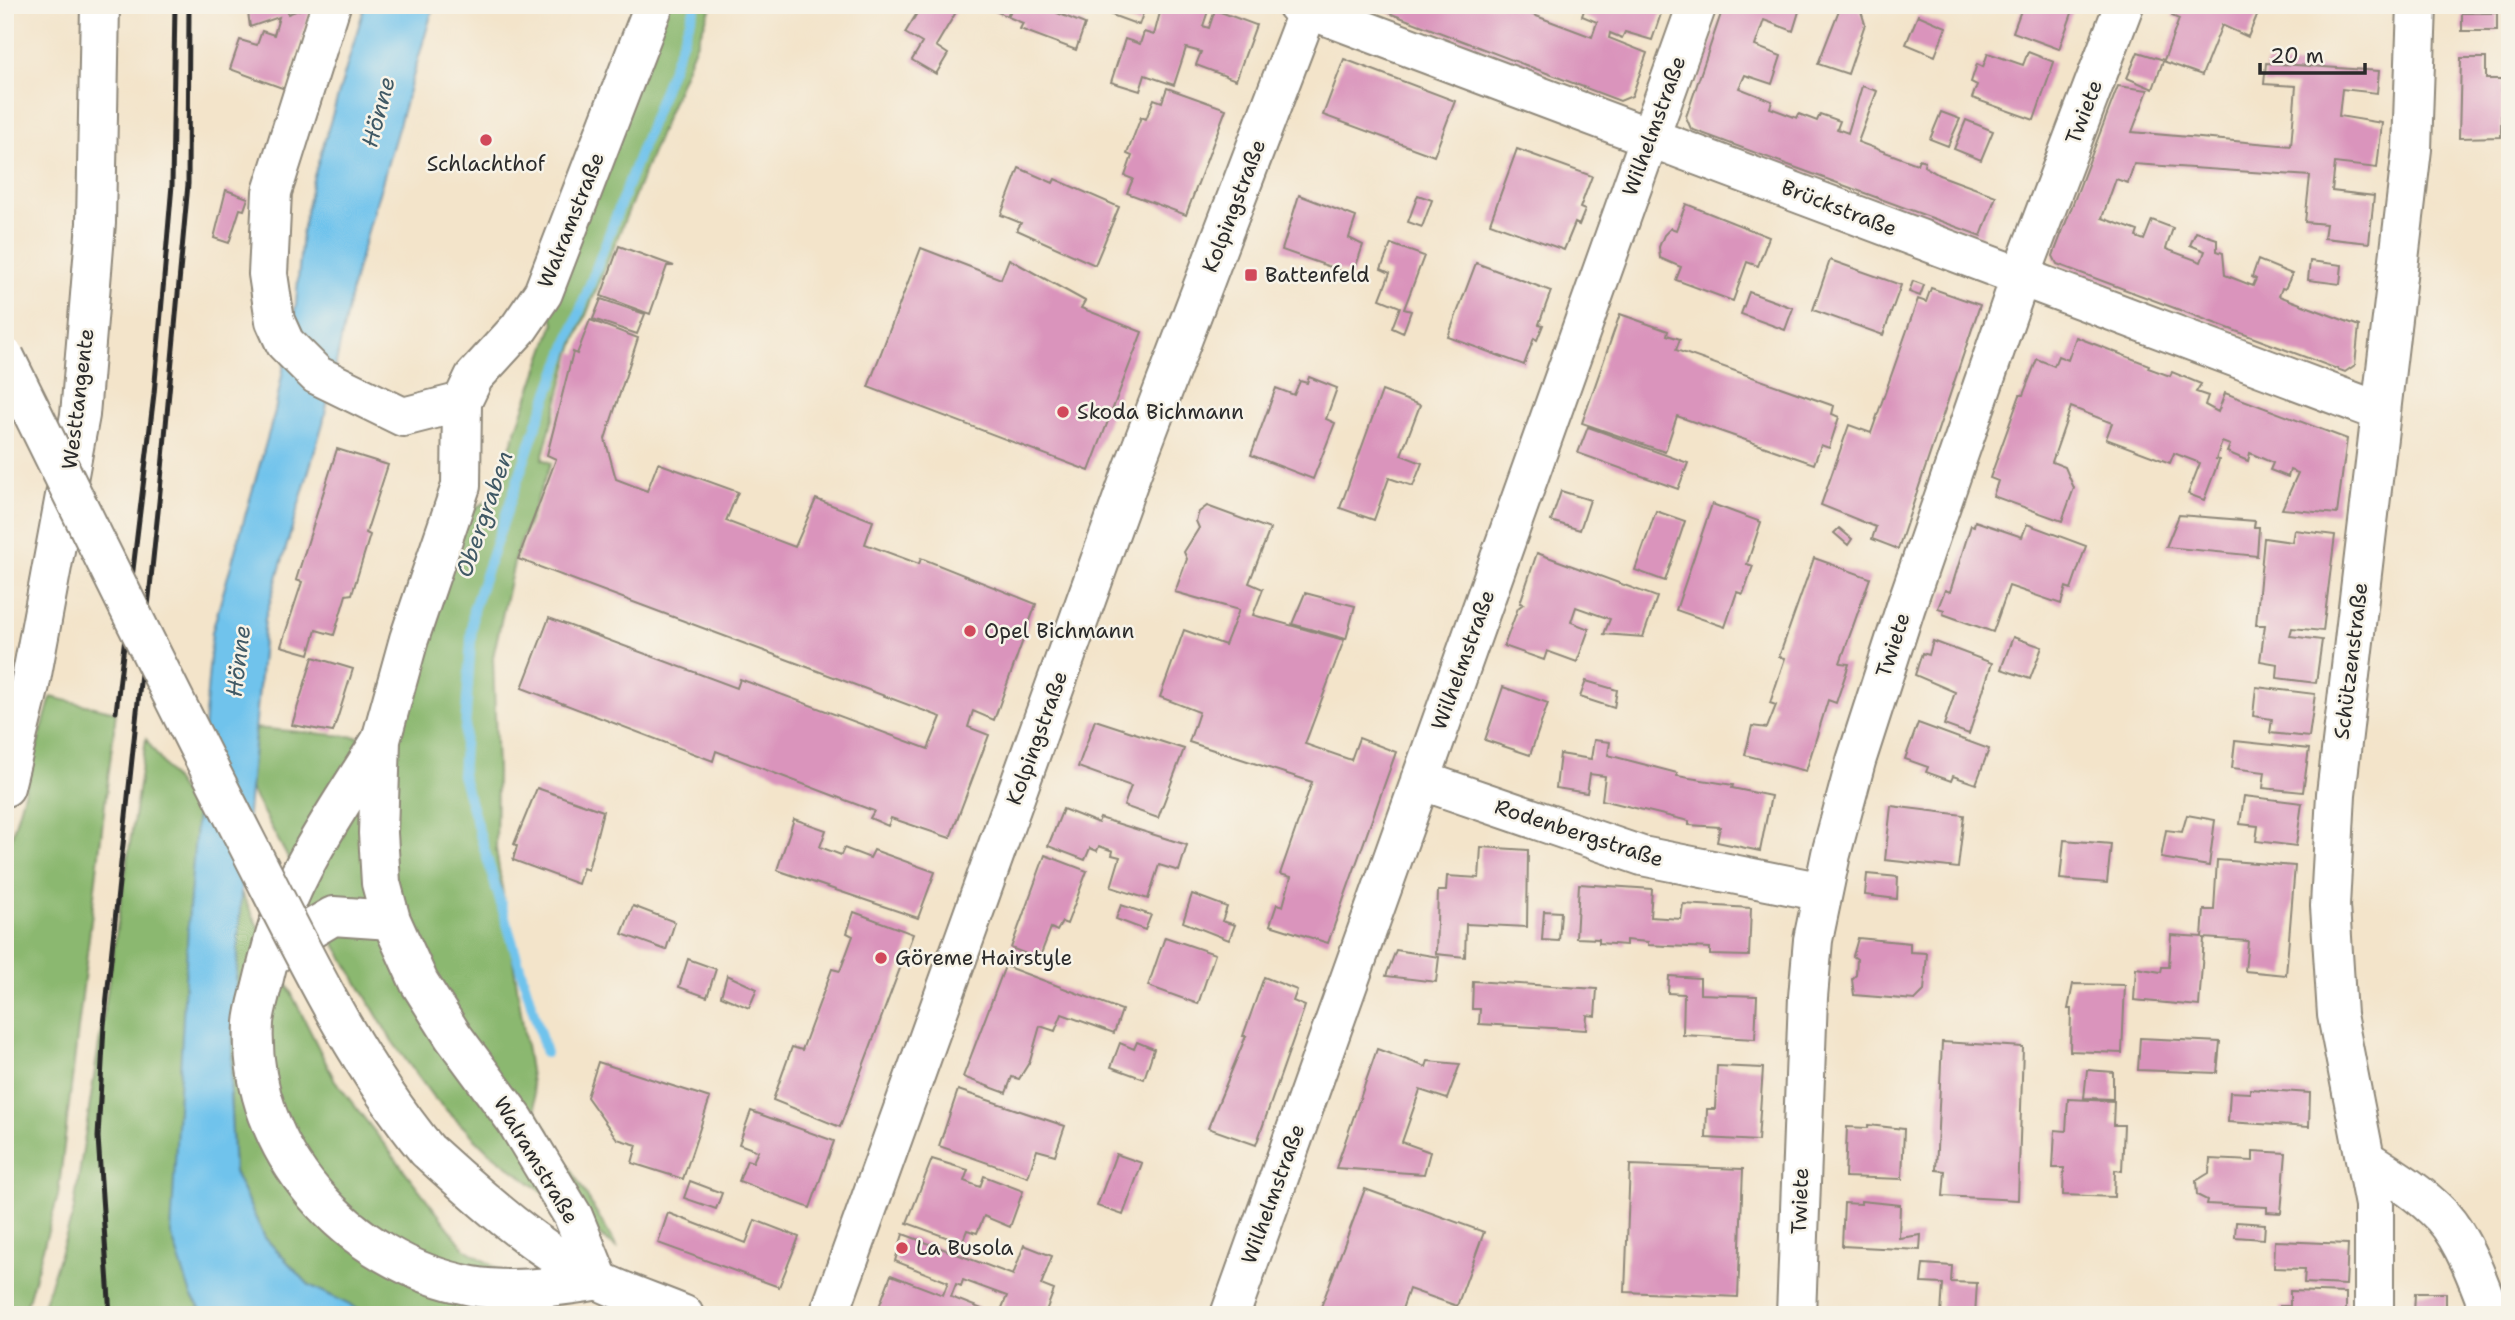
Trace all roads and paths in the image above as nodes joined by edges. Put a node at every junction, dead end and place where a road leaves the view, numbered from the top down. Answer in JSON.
{"nodes":[{"id":1,"x":100,"y":5,"type":"edge"},
{"id":2,"x":331,"y":5,"type":"edge"},
{"id":3,"x":654,"y":5,"type":"edge"},
{"id":4,"x":1697,"y":5,"type":"edge"},
{"id":5,"x":2124,"y":5,"type":"edge"},
{"id":6,"x":2417,"y":5,"type":"edge"},
{"id":7,"x":1305,"y":7,"type":"edge"},
{"id":8,"x":1651,"y":136,"type":"junction"},
{"id":9,"x":2021,"y":278,"type":"junction"},
{"id":10,"x":5,"y":357,"type":"edge"},
{"id":11,"x":462,"y":402,"type":"junction"},
{"id":12,"x":2381,"y":412,"type":"junction"},
{"id":13,"x":381,"y":740,"type":"junction"},
{"id":14,"x":1420,"y":780,"type":"junction"},
{"id":15,"x":5,"y":787,"type":"edge"},
{"id":16,"x":1823,"y":892,"type":"junction"},
{"id":17,"x":391,"y":920,"type":"junction"},
{"id":18,"x":269,"y":959,"type":"junction"},
{"id":19,"x":2367,"y":1160,"type":"junction"},
{"id":20,"x":598,"y":1280,"type":"junction"},
{"id":21,"x":684,"y":1315,"type":"edge"},
{"id":22,"x":829,"y":1315,"type":"edge"},
{"id":23,"x":1230,"y":1315,"type":"edge"},
{"id":24,"x":1796,"y":1315,"type":"edge"},
{"id":25,"x":2374,"y":1315,"type":"edge"},
{"id":26,"x":2491,"y":1315,"type":"edge"}],
"edges":[{"from":1,"to":15,"type":"street","name":"Westtangente"},
{"from":2,"to":11,"type":"street"},
{"from":3,"to":11,"type":"street","name":"Walramstraße"},
{"from":4,"to":8,"type":"street","name":"Wilhelmstraße"},
{"from":5,"to":9,"type":"street","name":"Twiete"},
{"from":6,"to":12,"type":"street","name":"Schützenstraße"},
{"from":7,"to":8,"type":"street","name":"Brückstraße"},
{"from":7,"to":22,"type":"street","name":"Kolpingstraße"},
{"from":8,"to":9,"type":"street","name":"Brückstraße"},
{"from":8,"to":14,"type":"street","name":"Wilhelmstraße"},
{"from":9,"to":12,"type":"street","name":"Brückstraße"},
{"from":9,"to":16,"type":"street","name":"Twiete"},
{"from":10,"to":20,"type":"street","bridge":true},
{"from":11,"to":13,"type":"street","name":"Walramstraße"},
{"from":12,"to":19,"type":"street","name":"Schützenstraße"},
{"from":13,"to":17,"type":"street","name":"Walramstraße"},
{"from":13,"to":18,"type":"street","name":"Walramstraße"},
{"from":14,"to":16,"type":"street","name":"Rodenbergstraße"},
{"from":14,"to":23,"type":"street","name":"Wilhelmstraße"},
{"from":16,"to":24,"type":"street","name":"Twiete"},
{"from":17,"to":18,"type":"street"},
{"from":17,"to":20,"type":"street","name":"Walramstraße"},
{"from":18,"to":20,"type":"street","name":"Walramstraße"},
{"from":19,"to":25,"type":"street","name":"Schützenstraße"},
{"from":19,"to":26,"type":"street"},
{"from":20,"to":21,"type":"street"}]}
